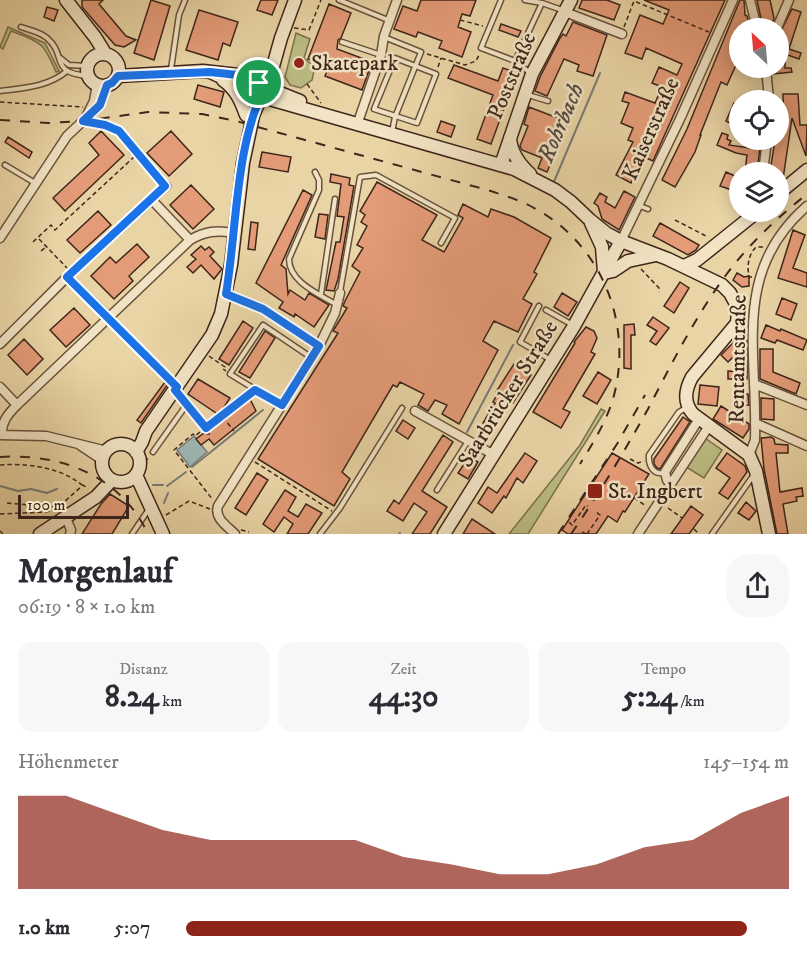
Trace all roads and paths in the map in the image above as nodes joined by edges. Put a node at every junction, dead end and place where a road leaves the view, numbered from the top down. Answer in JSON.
{"nodes":[{"id":1,"x":185,"y":0,"type":"edge"},
{"id":2,"x":295,"y":0,"type":"edge"},
{"id":3,"x":321,"y":0,"type":"edge"},
{"id":4,"x":339,"y":0,"type":"edge"},
{"id":5,"x":396,"y":0,"type":"edge"},
{"id":6,"x":501,"y":0,"type":"edge"},
{"id":7,"x":525,"y":0,"type":"edge"},
{"id":8,"x":571,"y":0,"type":"edge"},
{"id":9,"x":733,"y":0,"type":"edge"},
{"id":10,"x":750,"y":0,"type":"edge"},
{"id":11,"x":789,"y":0,"type":"edge"},
{"id":12,"x":69,"y":1,"type":"edge"},
{"id":13,"x":542,"y":3,"type":"junction"},
{"id":14,"x":565,"y":12,"type":"junction"},
{"id":15,"x":754,"y":18,"type":"edge"},
{"id":16,"x":781,"y":18,"type":"edge"},
{"id":17,"x":389,"y":20,"type":"junction"},
{"id":18,"x":460,"y":20,"type":"dead end"},
{"id":19,"x":21,"y":27,"type":"dead end"},
{"id":20,"x":490,"y":27,"type":"junction"},
{"id":21,"x":282,"y":33,"type":"junction"},
{"id":22,"x":622,"y":34,"type":"joint"},
{"id":23,"x":716,"y":35,"type":"junction"},
{"id":24,"x":384,"y":36,"type":"junction"},
{"id":25,"x":342,"y":42,"type":"dead end"},
{"id":26,"x":481,"y":48,"type":"junction"},
{"id":27,"x":421,"y":52,"type":"junction"},
{"id":28,"x":381,"y":55,"type":"junction"},
{"id":29,"x":57,"y":56,"type":"junction"},
{"id":30,"x":441,"y":58,"type":"junction"},
{"id":31,"x":515,"y":61,"type":"junction"},
{"id":32,"x":416,"y":66,"type":"junction"},
{"id":33,"x":97,"y":70,"type":"junction"},
{"id":34,"x":67,"y":71,"type":"junction"},
{"id":35,"x":119,"y":71,"type":"junction"},
{"id":36,"x":210,"y":72,"type":"junction"},
{"id":37,"x":171,"y":73,"type":"junction"},
{"id":38,"x":436,"y":74,"type":"junction"},
{"id":39,"x":532,"y":74,"type":"junction"},
{"id":40,"x":307,"y":84,"type":"dead end"},
{"id":41,"x":260,"y":89,"type":"junction"},
{"id":42,"x":0,"y":91,"type":"edge"},
{"id":43,"x":525,"y":93,"type":"junction"},
{"id":44,"x":273,"y":100,"type":"junction"},
{"id":45,"x":548,"y":101,"type":"dead end"},
{"id":46,"x":0,"y":102,"type":"edge"},
{"id":47,"x":91,"y":108,"type":"junction"},
{"id":48,"x":318,"y":109,"type":"junction"},
{"id":49,"x":249,"y":116,"type":"junction"},
{"id":50,"x":394,"y":117,"type":"junction"},
{"id":51,"x":83,"y":121,"type":"junction"},
{"id":52,"x":342,"y":121,"type":"junction"},
{"id":53,"x":357,"y":125,"type":"junction"},
{"id":54,"x":392,"y":135,"type":"junction"},
{"id":55,"x":510,"y":137,"type":"junction"},
{"id":56,"x":132,"y":148,"type":"junction"},
{"id":57,"x":5,"y":165,"type":"dead end"},
{"id":58,"x":501,"y":165,"type":"junction"},
{"id":59,"x":807,"y":170,"type":"edge"},
{"id":60,"x":315,"y":172,"type":"dead end"},
{"id":61,"x":541,"y":183,"type":"junction"},
{"id":62,"x":36,"y":184,"type":"junction"},
{"id":63,"x":789,"y":185,"type":"edge"},
{"id":64,"x":165,"y":186,"type":"joint"},
{"id":65,"x":151,"y":199,"type":"junction"},
{"id":66,"x":335,"y":199,"type":"dead end"},
{"id":67,"x":807,"y":206,"type":"edge"},
{"id":68,"x":590,"y":220,"type":"junction"},
{"id":69,"x":675,"y":220,"type":"dead end"},
{"id":70,"x":745,"y":222,"type":"edge"},
{"id":71,"x":234,"y":233,"type":"junction"},
{"id":72,"x":38,"y":237,"type":"junction"},
{"id":73,"x":0,"y":238,"type":"edge"},
{"id":74,"x":190,"y":240,"type":"junction"},
{"id":75,"x":621,"y":241,"type":"junction"},
{"id":76,"x":33,"y":242,"type":"dead end"},
{"id":77,"x":441,"y":243,"type":"dead end"},
{"id":78,"x":719,"y":243,"type":"junction"},
{"id":79,"x":46,"y":246,"type":"junction"},
{"id":80,"x":771,"y":249,"type":"junction"},
{"id":81,"x":41,"y":251,"type":"dead end"},
{"id":82,"x":657,"y":255,"type":"junction"},
{"id":83,"x":684,"y":266,"type":"junction"},
{"id":84,"x":641,"y":269,"type":"dead end"},
{"id":85,"x":604,"y":273,"type":"junction"},
{"id":86,"x":70,"y":275,"type":"junction"},
{"id":87,"x":758,"y":280,"type":"junction"},
{"id":88,"x":659,"y":292,"type":"dead end"},
{"id":89,"x":340,"y":293,"type":"joint"},
{"id":90,"x":226,"y":294,"type":"junction"},
{"id":91,"x":321,"y":294,"type":"junction"},
{"id":92,"x":337,"y":305,"type":"junction"},
{"id":93,"x":539,"y":306,"type":"dead end"},
{"id":94,"x":546,"y":310,"type":"dead end"},
{"id":95,"x":108,"y":317,"type":"junction"},
{"id":96,"x":574,"y":326,"type":"junction"},
{"id":97,"x":0,"y":344,"type":"edge"},
{"id":98,"x":319,"y":346,"type":"junction"},
{"id":99,"x":201,"y":351,"type":"junction"},
{"id":100,"x":312,"y":358,"type":"junction"},
{"id":101,"x":552,"y":360,"type":"junction"},
{"id":102,"x":223,"y":369,"type":"dead end"},
{"id":103,"x":754,"y":384,"type":"junction"},
{"id":104,"x":0,"y":387,"type":"edge"},
{"id":105,"x":176,"y":389,"type":"junction"},
{"id":106,"x":255,"y":390,"type":"junction"},
{"id":107,"x":187,"y":404,"type":"junction"},
{"id":108,"x":17,"y":405,"type":"junction"},
{"id":109,"x":282,"y":405,"type":"junction"},
{"id":110,"x":807,"y":405,"type":"edge"},
{"id":111,"x":402,"y":408,"type":"dead end"},
{"id":112,"x":688,"y":408,"type":"junction"},
{"id":113,"x":415,"y":411,"type":"dead end"},
{"id":114,"x":222,"y":416,"type":"junction"},
{"id":115,"x":704,"y":423,"type":"junction"},
{"id":116,"x":755,"y":423,"type":"junction"},
{"id":117,"x":206,"y":429,"type":"junction"},
{"id":118,"x":234,"y":430,"type":"dead end"},
{"id":119,"x":1,"y":435,"type":"edge"},
{"id":120,"x":468,"y":440,"type":"junction"},
{"id":121,"x":807,"y":446,"type":"edge"},
{"id":122,"x":132,"y":449,"type":"junction"},
{"id":123,"x":153,"y":452,"type":"joint"},
{"id":124,"x":104,"y":455,"type":"junction"},
{"id":125,"x":494,"y":455,"type":"junction"},
{"id":126,"x":749,"y":455,"type":"junction"},
{"id":127,"x":250,"y":458,"type":"junction"},
{"id":128,"x":630,"y":459,"type":"dead end"},
{"id":129,"x":146,"y":462,"type":"dead end"},
{"id":130,"x":641,"y":462,"type":"dead end"},
{"id":131,"x":0,"y":465,"type":"edge"},
{"id":132,"x":756,"y":471,"type":"junction"},
{"id":133,"x":665,"y":472,"type":"junction"},
{"id":134,"x":109,"y":477,"type":"junction"},
{"id":135,"x":132,"y":478,"type":"junction"},
{"id":136,"x":670,"y":484,"type":"junction"},
{"id":137,"x":613,"y":486,"type":"dead end"},
{"id":138,"x":87,"y":489,"type":"junction"},
{"id":139,"x":437,"y":490,"type":"dead end"},
{"id":140,"x":621,"y":490,"type":"dead end"},
{"id":141,"x":634,"y":498,"type":"dead end"},
{"id":142,"x":148,"y":502,"type":"junction"},
{"id":143,"x":582,"y":502,"type":"dead end"},
{"id":144,"x":7,"y":503,"type":"dead end"},
{"id":145,"x":63,"y":503,"type":"junction"},
{"id":146,"x":81,"y":505,"type":"junction"},
{"id":147,"x":668,"y":508,"type":"dead end"},
{"id":148,"x":217,"y":509,"type":"junction"},
{"id":149,"x":652,"y":511,"type":"junction"},
{"id":150,"x":596,"y":512,"type":"dead end"},
{"id":151,"x":335,"y":513,"type":"junction"},
{"id":152,"x":0,"y":514,"type":"edge"},
{"id":153,"x":66,"y":518,"type":"junction"},
{"id":154,"x":682,"y":518,"type":"dead end"},
{"id":155,"x":158,"y":519,"type":"junction"},
{"id":156,"x":569,"y":522,"type":"dead end"},
{"id":157,"x":694,"y":529,"type":"dead end"},
{"id":158,"x":0,"y":531,"type":"edge"},
{"id":159,"x":238,"y":532,"type":"edge"},
{"id":160,"x":249,"y":532,"type":"dead end"},
{"id":161,"x":582,"y":532,"type":"dead end"},
{"id":162,"x":3,"y":534,"type":"edge"},
{"id":163,"x":40,"y":534,"type":"edge"},
{"id":164,"x":70,"y":534,"type":"edge"},
{"id":165,"x":132,"y":534,"type":"edge"},
{"id":166,"x":164,"y":534,"type":"edge"},
{"id":167,"x":320,"y":534,"type":"edge"},
{"id":168,"x":444,"y":534,"type":"edge"},
{"id":169,"x":586,"y":534,"type":"edge"},
{"id":170,"x":638,"y":534,"type":"edge"},
{"id":171,"x":699,"y":534,"type":"edge"},
{"id":172,"x":712,"y":534,"type":"edge"},
{"id":173,"x":769,"y":534,"type":"edge"}],
"edges":[{"from":1,"to":37,"type":"lane"},
{"from":2,"to":21,"type":"main road"},
{"from":3,"to":21,"type":"path"},
{"from":4,"to":17,"type":"lane"},
{"from":5,"to":17,"type":"street"},
{"from":6,"to":20,"type":"lane"},
{"from":7,"to":13,"type":"lane"},
{"from":8,"to":14,"type":"main road","name":"Poststraße"},
{"from":9,"to":23,"type":"street","name":"Kaiserstraße"},
{"from":10,"to":15,"type":"street"},
{"from":11,"to":16,"type":"street"},
{"from":12,"to":33,"type":"main road"},
{"from":13,"to":14,"type":"lane"},
{"from":13,"to":31,"type":"lane"},
{"from":14,"to":22,"type":"street"},
{"from":14,"to":39,"type":"main road","name":"Poststraße"},
{"from":17,"to":24,"type":"street"},
{"from":18,"to":20,"type":"path"},
{"from":19,"to":29,"type":"lane"},
{"from":20,"to":26,"type":"lane"},
{"from":21,"to":41,"type":"main road"},
{"from":22,"to":23,"type":"path"},
{"from":23,"to":75,"type":"street","name":"Kaiserstraße"},
{"from":24,"to":27,"type":"lane"},
{"from":24,"to":28,"type":"street"},
{"from":25,"to":28,"type":"lane"},
{"from":26,"to":30,"type":"path"},
{"from":26,"to":31,"type":"lane"},
{"from":27,"to":30,"type":"path"},
{"from":27,"to":32,"type":"lane"},
{"from":28,"to":53,"type":"street"},
{"from":29,"to":33,"type":"lane"},
{"from":29,"to":34,"type":"lane"},
{"from":30,"to":38,"type":"path"},
{"from":31,"to":39,"type":"lane"},
{"from":32,"to":38,"type":"lane"},
{"from":32,"to":50,"type":"lane"},
{"from":32,"to":50,"type":"lane"},
{"from":33,"to":34,"type":"lane"},
{"from":33,"to":35,"type":"main road"},
{"from":33,"to":35,"type":"main road"},
{"from":33,"to":47,"type":"street"},
{"from":33,"to":51,"type":"street"},
{"from":34,"to":42,"type":"lane"},
{"from":35,"to":37,"type":"main road"},
{"from":36,"to":37,"type":"main road"},
{"from":36,"to":41,"type":"main road"},
{"from":36,"to":49,"type":"main road"},
{"from":38,"to":50,"type":"lane"},
{"from":39,"to":43,"type":"main road","name":"Poststraße"},
{"from":40,"to":48,"type":"path"},
{"from":41,"to":44,"type":"main road"},
{"from":41,"to":48,"type":"main road"},
{"from":41,"to":49,"type":"main road"},
{"from":43,"to":45,"type":"lane"},
{"from":43,"to":55,"type":"main road","name":"Poststraße"},
{"from":44,"to":49,"type":"main road"},
{"from":44,"to":52,"type":"main road"},
{"from":46,"to":47,"type":"path"},
{"from":47,"to":51,"type":"street"},
{"from":48,"to":52,"type":"main road"},
{"from":49,"to":71,"type":"main road"},
{"from":50,"to":54,"type":"lane"},
{"from":51,"to":56,"type":"path"},
{"from":51,"to":62,"type":"street"},
{"from":52,"to":53,"type":"main road"},
{"from":53,"to":54,"type":"main road"},
{"from":54,"to":58,"type":"main road"},
{"from":55,"to":58,"type":"main road","name":"Poststraße"},
{"from":55,"to":61,"type":"main road","name":"Poststraße"},
{"from":56,"to":64,"type":"path"},
{"from":56,"to":72,"type":"path"},
{"from":57,"to":62,"type":"lane"},
{"from":58,"to":61,"type":"main road"},
{"from":59,"to":63,"type":"main road"},
{"from":60,"to":91,"type":"lane"},
{"from":61,"to":68,"type":"main road"},
{"from":62,"to":73,"type":"street"},
{"from":64,"to":65,"type":"street"},
{"from":65,"to":74,"type":"street"},
{"from":65,"to":86,"type":"street"},
{"from":66,"to":91,"type":"lane"},
{"from":67,"to":80,"type":"street","name":"Rentamtstraße"},
{"from":68,"to":75,"type":"main road"},
{"from":68,"to":85,"type":"main road"},
{"from":69,"to":78,"type":"path"},
{"from":70,"to":78,"type":"main road"},
{"from":71,"to":74,"type":"street"},
{"from":71,"to":90,"type":"main road"},
{"from":72,"to":76,"type":"path"},
{"from":72,"to":79,"type":"path"},
{"from":74,"to":95,"type":"street"},
{"from":75,"to":82,"type":"main road"},
{"from":75,"to":85,"type":"main road","name":"Kaiserstraße"},
{"from":77,"to":89,"type":"lane"},
{"from":78,"to":83,"type":"main road"},
{"from":79,"to":81,"type":"path"},
{"from":79,"to":86,"type":"path"},
{"from":80,"to":87,"type":"street","name":"Rentamtstraße"},
{"from":80,"to":87,"type":"path"},
{"from":82,"to":83,"type":"main road"},
{"from":82,"to":85,"type":"main road"},
{"from":83,"to":112,"type":"main road"},
{"from":84,"to":88,"type":"path"},
{"from":85,"to":96,"type":"main road","name":"Saarbrücker Straße"},
{"from":86,"to":95,"type":"street"},
{"from":86,"to":97,"type":"street"},
{"from":87,"to":103,"type":"street","name":"Rentamtstraße"},
{"from":89,"to":92,"type":"street"},
{"from":90,"to":98,"type":"street"},
{"from":90,"to":99,"type":"main road"},
{"from":91,"to":92,"type":"lane"},
{"from":92,"to":98,"type":"street"},
{"from":93,"to":101,"type":"lane"},
{"from":94,"to":96,"type":"lane"},
{"from":95,"to":105,"type":"path"},
{"from":95,"to":108,"type":"street"},
{"from":96,"to":101,"type":"main road","name":"Saarbrücker Straße"},
{"from":98,"to":100,"type":"street"},
{"from":99,"to":102,"type":"path"},
{"from":99,"to":105,"type":"main road"},
{"from":100,"to":106,"type":"lane"},
{"from":100,"to":109,"type":"street"},
{"from":101,"to":125,"type":"main road","name":"Saarbrücker Straße"},
{"from":103,"to":110,"type":"street"},
{"from":103,"to":116,"type":"street","name":"Rentamtstraße"},
{"from":104,"to":108,"type":"street"},
{"from":105,"to":107,"type":"lane"},
{"from":105,"to":122,"type":"main road"},
{"from":106,"to":109,"type":"lane"},
{"from":106,"to":114,"type":"path"},
{"from":107,"to":117,"type":"lane"},
{"from":107,"to":123,"type":"lane"},
{"from":108,"to":119,"type":"street"},
{"from":109,"to":127,"type":"street"},
{"from":111,"to":151,"type":"lane"},
{"from":112,"to":115,"type":"main road"},
{"from":112,"to":133,"type":"lane"},
{"from":113,"to":120,"type":"street"},
{"from":114,"to":117,"type":"path"},
{"from":114,"to":118,"type":"path"},
{"from":115,"to":126,"type":"main road"},
{"from":115,"to":133,"type":"street"},
{"from":115,"to":136,"type":"street"},
{"from":116,"to":121,"type":"street"},
{"from":116,"to":126,"type":"street","name":"Rentamtstraße"},
{"from":117,"to":148,"type":"path"},
{"from":119,"to":124,"type":"street"},
{"from":120,"to":125,"type":"street"},
{"from":120,"to":139,"type":"lane"},
{"from":122,"to":124,"type":"main road"},
{"from":122,"to":135,"type":"main road"},
{"from":123,"to":129,"type":"path"},
{"from":124,"to":134,"type":"main road"},
{"from":125,"to":168,"type":"main road","name":"Saarbrücker Straße"},
{"from":126,"to":132,"type":"main road"},
{"from":127,"to":148,"type":"street"},
{"from":127,"to":151,"type":"path"},
{"from":128,"to":130,"type":"path"},
{"from":131,"to":138,"type":"path"},
{"from":132,"to":172,"type":"lane"},
{"from":132,"to":173,"type":"main road"},
{"from":133,"to":136,"type":"street"},
{"from":134,"to":135,"type":"main road"},
{"from":134,"to":138,"type":"main road"},
{"from":134,"to":146,"type":"main road"},
{"from":135,"to":142,"type":"main road"},
{"from":136,"to":149,"type":"street"},
{"from":137,"to":140,"type":"path"},
{"from":138,"to":145,"type":"path"},
{"from":138,"to":146,"type":"main road"},
{"from":141,"to":149,"type":"path"},
{"from":142,"to":155,"type":"main road"},
{"from":142,"to":165,"type":"lane"},
{"from":143,"to":156,"type":"path"},
{"from":144,"to":145,"type":"path"},
{"from":145,"to":152,"type":"path"},
{"from":146,"to":153,"type":"main road"},
{"from":147,"to":154,"type":"path"},
{"from":148,"to":155,"type":"path"},
{"from":148,"to":159,"type":"street"},
{"from":149,"to":170,"type":"street"},
{"from":150,"to":169,"type":"path"},
{"from":151,"to":167,"type":"lane"},
{"from":153,"to":163,"type":"main road"},
{"from":153,"to":164,"type":"street"},
{"from":155,"to":166,"type":"main road"},
{"from":157,"to":171,"type":"path"},
{"from":158,"to":162,"type":"path"},
{"from":159,"to":160,"type":"path"},
{"from":161,"to":169,"type":"path"}]}
